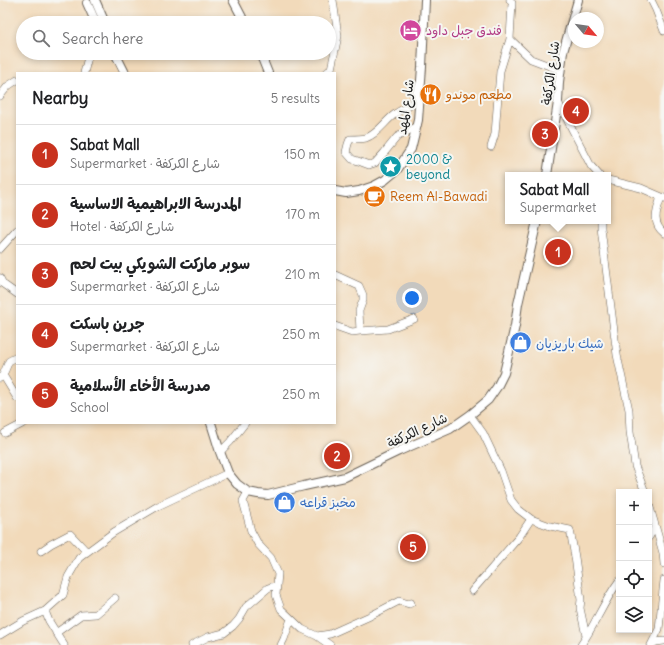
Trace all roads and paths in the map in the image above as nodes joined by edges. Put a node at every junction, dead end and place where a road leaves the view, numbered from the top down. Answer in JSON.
{"nodes":[{"id":1,"x":233,"y":0,"type":"edge"},
{"id":2,"x":333,"y":0,"type":"edge"},
{"id":3,"x":425,"y":0,"type":"edge"},
{"id":4,"x":510,"y":0,"type":"edge"},
{"id":5,"x":578,"y":0,"type":"edge"},
{"id":6,"x":651,"y":0,"type":"edge"},
{"id":7,"x":88,"y":1,"type":"edge"},
{"id":8,"x":93,"y":16,"type":"edge"},
{"id":9,"x":100,"y":16,"type":"edge"},
{"id":10,"x":241,"y":16,"type":"edge"},
{"id":11,"x":335,"y":16,"type":"edge"},
{"id":12,"x":336,"y":22,"type":"edge"},
{"id":13,"x":664,"y":31,"type":"edge"},
{"id":14,"x":510,"y":39,"type":"junction"},
{"id":15,"x":336,"y":43,"type":"edge"},
{"id":16,"x":87,"y":60,"type":"edge"},
{"id":17,"x":118,"y":60,"type":"edge"},
{"id":18,"x":263,"y":60,"type":"edge"},
{"id":19,"x":331,"y":60,"type":"edge"},
{"id":20,"x":560,"y":70,"type":"junction"},
{"id":21,"x":328,"y":71,"type":"edge"},
{"id":22,"x":84,"y":72,"type":"edge"},
{"id":23,"x":124,"y":72,"type":"edge"},
{"id":24,"x":268,"y":72,"type":"edge"},
{"id":25,"x":421,"y":79,"type":"junction"},
{"id":26,"x":16,"y":81,"type":"edge"},
{"id":27,"x":0,"y":96,"type":"edge"},
{"id":28,"x":558,"y":102,"type":"junction"},
{"id":29,"x":416,"y":126,"type":"junction"},
{"id":30,"x":491,"y":147,"type":"dead end"},
{"id":31,"x":547,"y":172,"type":"edge"},
{"id":32,"x":596,"y":172,"type":"edge"},
{"id":33,"x":611,"y":181,"type":"edge"},
{"id":34,"x":336,"y":191,"type":"edge"},
{"id":35,"x":662,"y":197,"type":"edge"},
{"id":36,"x":535,"y":224,"type":"edge"},
{"id":37,"x":601,"y":224,"type":"edge"},
{"id":38,"x":16,"y":231,"type":"edge"},
{"id":39,"x":664,"y":233,"type":"edge"},
{"id":40,"x":0,"y":249,"type":"edge"},
{"id":41,"x":336,"y":275,"type":"edge"},
{"id":42,"x":0,"y":278,"type":"edge"},
{"id":43,"x":16,"y":293,"type":"edge"},
{"id":44,"x":414,"y":319,"type":"dead end"},
{"id":45,"x":336,"y":326,"type":"edge"},
{"id":46,"x":360,"y":331,"type":"junction"},
{"id":47,"x":16,"y":357,"type":"edge"},
{"id":48,"x":1,"y":377,"type":"edge"},
{"id":49,"x":16,"y":397,"type":"edge"},
{"id":50,"x":470,"y":415,"type":"junction"},
{"id":51,"x":22,"y":424,"type":"edge"},
{"id":52,"x":211,"y":424,"type":"edge"},
{"id":53,"x":245,"y":424,"type":"edge"},
{"id":54,"x":5,"y":433,"type":"dead end"},
{"id":55,"x":220,"y":452,"type":"junction"},
{"id":56,"x":228,"y":473,"type":"junction"},
{"id":57,"x":644,"y":489,"type":"edge"},
{"id":58,"x":248,"y":492,"type":"junction"},
{"id":59,"x":652,"y":516,"type":"edge"},
{"id":60,"x":532,"y":519,"type":"junction"},
{"id":61,"x":655,"y":527,"type":"junction"},
{"id":62,"x":652,"y":532,"type":"edge"},
{"id":63,"x":41,"y":551,"type":"dead end"},
{"id":64,"x":87,"y":552,"type":"junction"},
{"id":65,"x":664,"y":564,"type":"edge"},
{"id":66,"x":664,"y":580,"type":"edge"},
{"id":67,"x":277,"y":586,"type":"junction"},
{"id":68,"x":616,"y":586,"type":"edge"},
{"id":69,"x":472,"y":591,"type":"dead end"},
{"id":70,"x":115,"y":598,"type":"dead end"},
{"id":71,"x":411,"y":603,"type":"dead end"},
{"id":72,"x":45,"y":611,"type":"junction"},
{"id":73,"x":291,"y":619,"type":"junction"},
{"id":74,"x":659,"y":629,"type":"junction"},
{"id":75,"x":56,"y":633,"type":"junction"},
{"id":76,"x":0,"y":635,"type":"edge"},
{"id":77,"x":317,"y":636,"type":"junction"},
{"id":78,"x":586,"y":636,"type":"junction"},
{"id":79,"x":664,"y":637,"type":"edge"},
{"id":80,"x":664,"y":641,"type":"edge"},
{"id":81,"x":64,"y":645,"type":"edge"},
{"id":82,"x":192,"y":645,"type":"edge"},
{"id":83,"x":281,"y":645,"type":"edge"},
{"id":84,"x":330,"y":645,"type":"edge"},
{"id":85,"x":581,"y":645,"type":"edge"},
{"id":86,"x":651,"y":645,"type":"edge"}],
"edges":[{"from":1,"to":10,"type":"street"},
{"from":2,"to":11,"type":"street"},
{"from":3,"to":25,"type":"street","name":"شارع المهد"},
{"from":4,"to":14,"type":"street"},
{"from":5,"to":20,"type":"street","name":"شارع الكركفة"},
{"from":6,"to":13,"type":"street"},
{"from":7,"to":8,"type":"street"},
{"from":7,"to":9,"type":"street"},
{"from":12,"to":15,"type":"street"},
{"from":14,"to":20,"type":"street"},
{"from":14,"to":30,"type":"street"},
{"from":16,"to":22,"type":"street"},
{"from":17,"to":23,"type":"street"},
{"from":18,"to":24,"type":"street"},
{"from":19,"to":21,"type":"street"},
{"from":20,"to":28,"type":"street","name":"شارع الكركفة"},
{"from":25,"to":29,"type":"street","name":"شارع المهد"},
{"from":25,"to":29,"type":"street"},
{"from":26,"to":27,"type":"street"},
{"from":28,"to":31,"type":"street","name":"شارع الكركفة"},
{"from":28,"to":32,"type":"street"},
{"from":29,"to":34,"type":"street","name":"شارع المهد"},
{"from":33,"to":35,"type":"street"},
{"from":35,"to":39,"type":"street"},
{"from":36,"to":50,"type":"street","name":"شارع الكركفة"},
{"from":37,"to":57,"type":"street"},
{"from":38,"to":40,"type":"street"},
{"from":41,"to":46,"type":"street"},
{"from":42,"to":43,"type":"street"},
{"from":44,"to":46,"type":"street"},
{"from":45,"to":46,"type":"street"},
{"from":47,"to":48,"type":"street"},
{"from":48,"to":49,"type":"street"},
{"from":50,"to":58,"type":"street","name":"شارع الكركفة"},
{"from":50,"to":60,"type":"street"},
{"from":51,"to":54,"type":"street"},
{"from":52,"to":55,"type":"street"},
{"from":53,"to":55,"type":"street"},
{"from":55,"to":56,"type":"street"},
{"from":56,"to":58,"type":"street"},
{"from":56,"to":64,"type":"street"},
{"from":58,"to":67,"type":"street"},
{"from":59,"to":61,"type":"street"},
{"from":60,"to":69,"type":"street"},
{"from":60,"to":78,"type":"street"},
{"from":61,"to":62,"type":"street"},
{"from":61,"to":65,"type":"street"},
{"from":63,"to":64,"type":"street"},
{"from":64,"to":72,"type":"street"},
{"from":66,"to":74,"type":"street"},
{"from":67,"to":73,"type":"street"},
{"from":67,"to":82,"type":"street"},
{"from":68,"to":78,"type":"street"},
{"from":70,"to":75,"type":"street"},
{"from":71,"to":77,"type":"street"},
{"from":72,"to":75,"type":"street"},
{"from":72,"to":76,"type":"street"},
{"from":73,"to":77,"type":"street"},
{"from":73,"to":83,"type":"street"},
{"from":74,"to":79,"type":"street"},
{"from":74,"to":86,"type":"street"},
{"from":75,"to":81,"type":"street"},
{"from":77,"to":84,"type":"street"},
{"from":78,"to":85,"type":"street"},
{"from":80,"to":86,"type":"street"}]}
